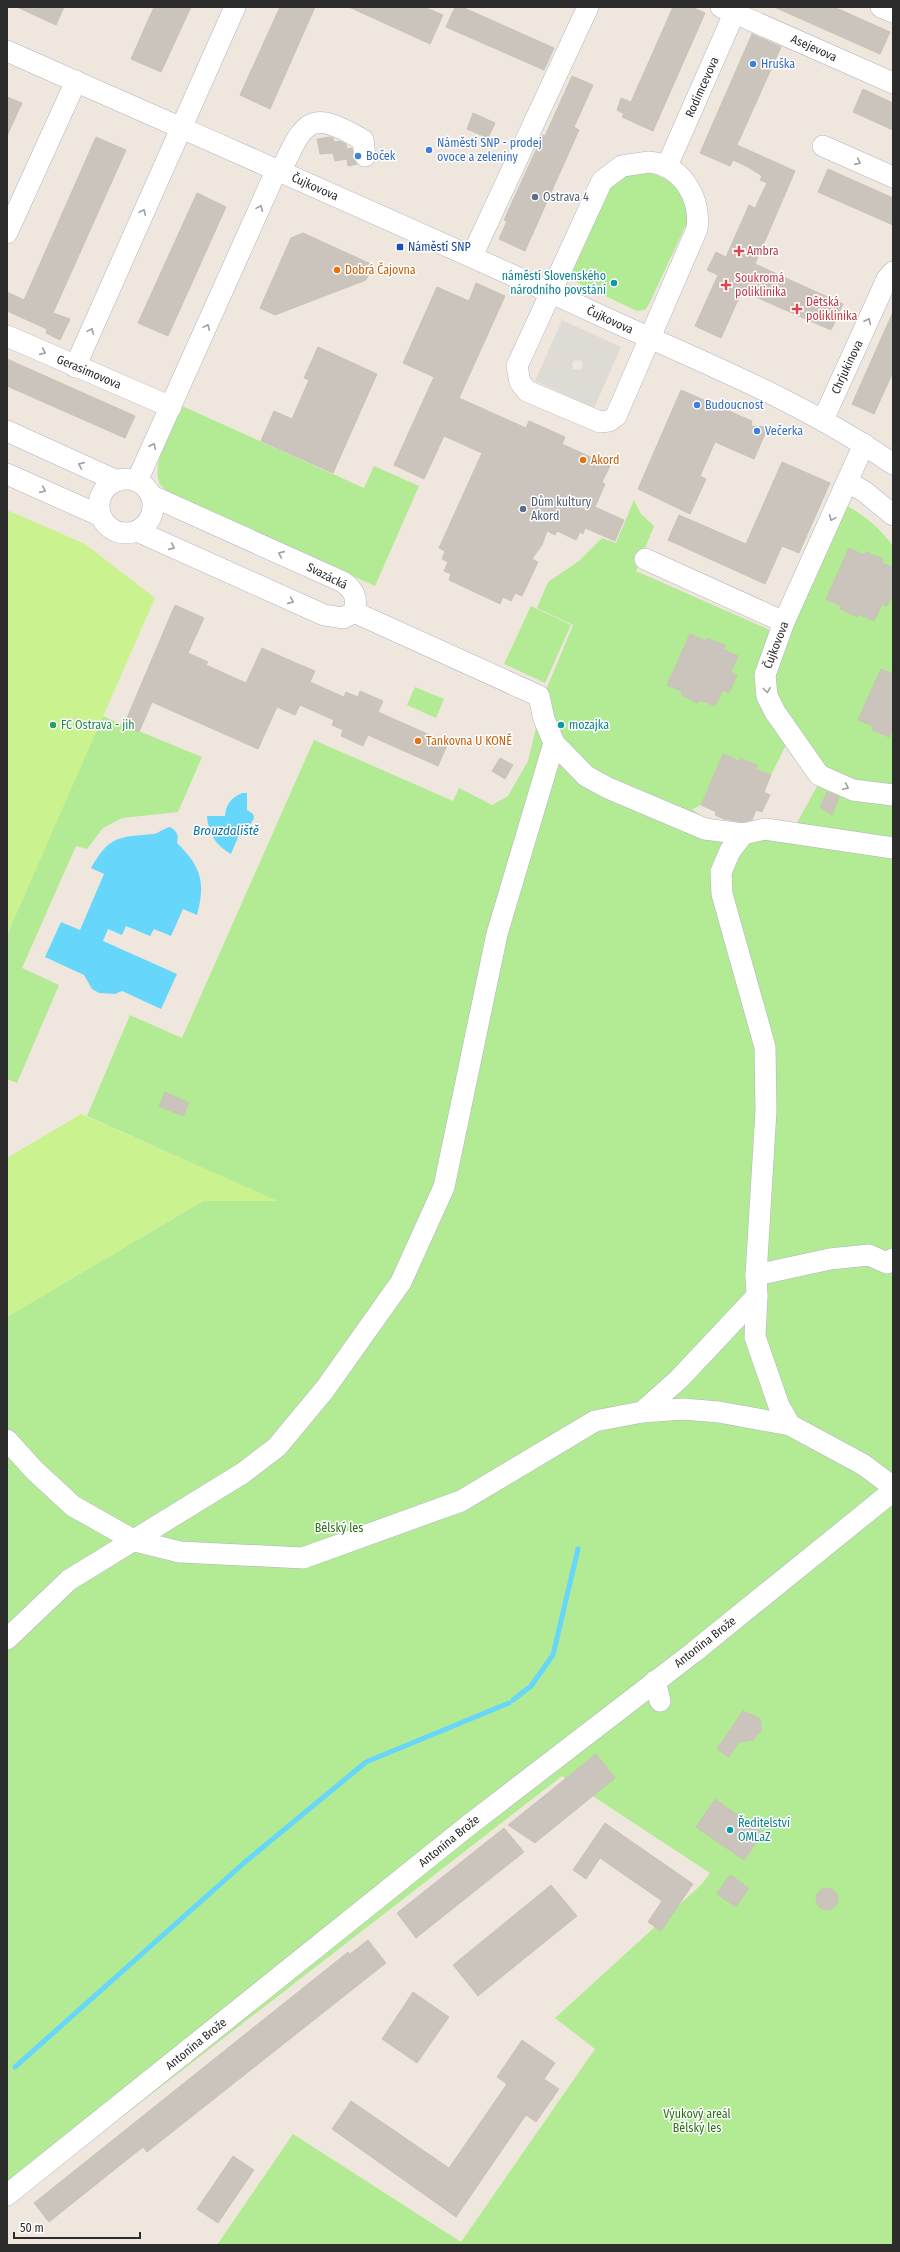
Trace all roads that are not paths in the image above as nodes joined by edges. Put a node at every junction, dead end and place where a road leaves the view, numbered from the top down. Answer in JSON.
{"nodes":[{"id":1,"x":235,"y":7,"type":"edge"},
{"id":2,"x":588,"y":7,"type":"edge"},
{"id":3,"x":881,"y":7,"type":"edge"},
{"id":4,"x":731,"y":9,"type":"edge"},
{"id":5,"x":893,"y":12,"type":"edge"},
{"id":6,"x":7,"y":51,"type":"edge"},
{"id":7,"x":76,"y":81,"type":"junction"},
{"id":8,"x":893,"y":83,"type":"edge"},
{"id":9,"x":181,"y":127,"type":"junction"},
{"id":10,"x":823,"y":146,"type":"dead end"},
{"id":11,"x":365,"y":156,"type":"dead end"},
{"id":12,"x":667,"y":166,"type":"junction"},
{"id":13,"x":279,"y":170,"type":"junction"},
{"id":14,"x":893,"y":177,"type":"edge"},
{"id":15,"x":7,"y":233,"type":"edge"},
{"id":16,"x":472,"y":256,"type":"junction"},
{"id":17,"x":893,"y":272,"type":"edge"},
{"id":18,"x":550,"y":292,"type":"junction"},
{"id":19,"x":7,"y":336,"type":"edge"},
{"id":20,"x":650,"y":338,"type":"junction"},
{"id":21,"x":75,"y":367,"type":"junction"},
{"id":22,"x":171,"y":408,"type":"junction"},
{"id":23,"x":823,"y":420,"type":"junction"},
{"id":24,"x":7,"y":431,"type":"edge"},
{"id":25,"x":864,"y":444,"type":"junction"},
{"id":26,"x":893,"y":464,"type":"edge"},
{"id":27,"x":7,"y":474,"type":"edge"},
{"id":28,"x":117,"y":481,"type":"junction"},
{"id":29,"x":848,"y":482,"type":"junction"},
{"id":30,"x":144,"y":489,"type":"junction"},
{"id":31,"x":893,"y":515,"type":"edge"},
{"id":32,"x":102,"y":516,"type":"junction"},
{"id":33,"x":137,"y":531,"type":"junction"},
{"id":34,"x":645,"y":560,"type":"dead end"},
{"id":35,"x":354,"y":612,"type":"junction"},
{"id":36,"x":784,"y":622,"type":"junction"},
{"id":37,"x":554,"y":743,"type":"junction"},
{"id":38,"x":893,"y":795,"type":"edge"},
{"id":39,"x":743,"y":834,"type":"junction"},
{"id":40,"x":893,"y":848,"type":"edge"},
{"id":41,"x":893,"y":1259,"type":"edge"},
{"id":42,"x":756,"y":1275,"type":"junction"},
{"id":43,"x":757,"y":1296,"type":"junction"},
{"id":44,"x":642,"y":1412,"type":"junction"},
{"id":45,"x":790,"y":1425,"type":"junction"},
{"id":46,"x":7,"y":1440,"type":"edge"},
{"id":47,"x":893,"y":1487,"type":"edge"},
{"id":48,"x":893,"y":1491,"type":"edge"},
{"id":49,"x":135,"y":1541,"type":"junction"},
{"id":50,"x":7,"y":1639,"type":"edge"},
{"id":51,"x":655,"y":1681,"type":"junction"},
{"id":52,"x":660,"y":1701,"type":"dead end"},
{"id":53,"x":7,"y":2195,"type":"edge"}],
"edges":[{"from":1,"to":9,"type":"street"},
{"from":2,"to":16,"type":"street"},
{"from":3,"to":5,"type":"street"},
{"from":4,"to":8,"type":"street","name":"Asejevova"},
{"from":4,"to":12,"type":"street","name":"Rodimcevova"},
{"from":6,"to":7,"type":"street","name":"Čujkovova"},
{"from":7,"to":9,"type":"street","name":"Čujkovova"},
{"from":7,"to":15,"type":"street"},
{"from":9,"to":13,"type":"street","name":"Čujkovova"},
{"from":21,"to":9,"type":"street","one_way":true},
{"from":10,"to":14,"type":"street","one_way":true},
{"from":11,"to":13,"type":"street"},
{"from":12,"to":18,"type":"street"},
{"from":12,"to":20,"type":"street"},
{"from":13,"to":16,"type":"street","name":"Čujkovova"},
{"from":22,"to":13,"type":"street","name":"Čujkovova","one_way":true},
{"from":16,"to":18,"type":"street","name":"Čujkovova"},
{"from":23,"to":17,"type":"street","name":"Chrjukinova","one_way":true},
{"from":18,"to":20,"type":"street","name":"Čujkovova"},
{"from":18,"to":20,"type":"street"},
{"from":19,"to":21,"type":"street","name":"Gerasimovova","one_way":true},
{"from":20,"to":23,"type":"street","name":"Čujkovova"},
{"from":21,"to":22,"type":"street","name":"Gerasimovova"},
{"from":30,"to":22,"type":"street","name":"Čujkovova","one_way":true},
{"from":23,"to":25,"type":"street","name":"Čujkovova"},
{"from":28,"to":24,"type":"street","one_way":true},
{"from":25,"to":26,"type":"street","name":"Čujkovova"},
{"from":25,"to":29,"type":"street","name":"Čujkovova"},
{"from":27,"to":32,"type":"street","one_way":true},
{"from":28,"to":30,"type":"street"},
{"from":28,"to":32,"type":"street"},
{"from":29,"to":31,"type":"street"},
{"from":29,"to":36,"type":"street","name":"Čujkovova","one_way":true},
{"from":30,"to":33,"type":"street"},
{"from":35,"to":30,"type":"street","name":"Svazácká","one_way":true},
{"from":32,"to":33,"type":"street"},
{"from":33,"to":35,"type":"street","one_way":true},
{"from":34,"to":36,"type":"street"},
{"from":35,"to":37,"type":"street"},
{"from":36,"to":38,"type":"street","name":"Čujkovova","one_way":true},
{"from":37,"to":39,"type":"street"},
{"from":37,"to":49,"type":"street"},
{"from":39,"to":40,"type":"street"},
{"from":39,"to":42,"type":"street"},
{"from":41,"to":42,"type":"street"},
{"from":42,"to":43,"type":"street"},
{"from":43,"to":44,"type":"street"},
{"from":43,"to":45,"type":"street"},
{"from":44,"to":45,"type":"street"},
{"from":44,"to":49,"type":"street"},
{"from":45,"to":47,"type":"street"},
{"from":46,"to":49,"type":"street"},
{"from":48,"to":51,"type":"street","name":"Antonína Brože"},
{"from":49,"to":50,"type":"street"},
{"from":51,"to":52,"type":"street"},
{"from":51,"to":53,"type":"street","name":"Antonína Brože"}]}
